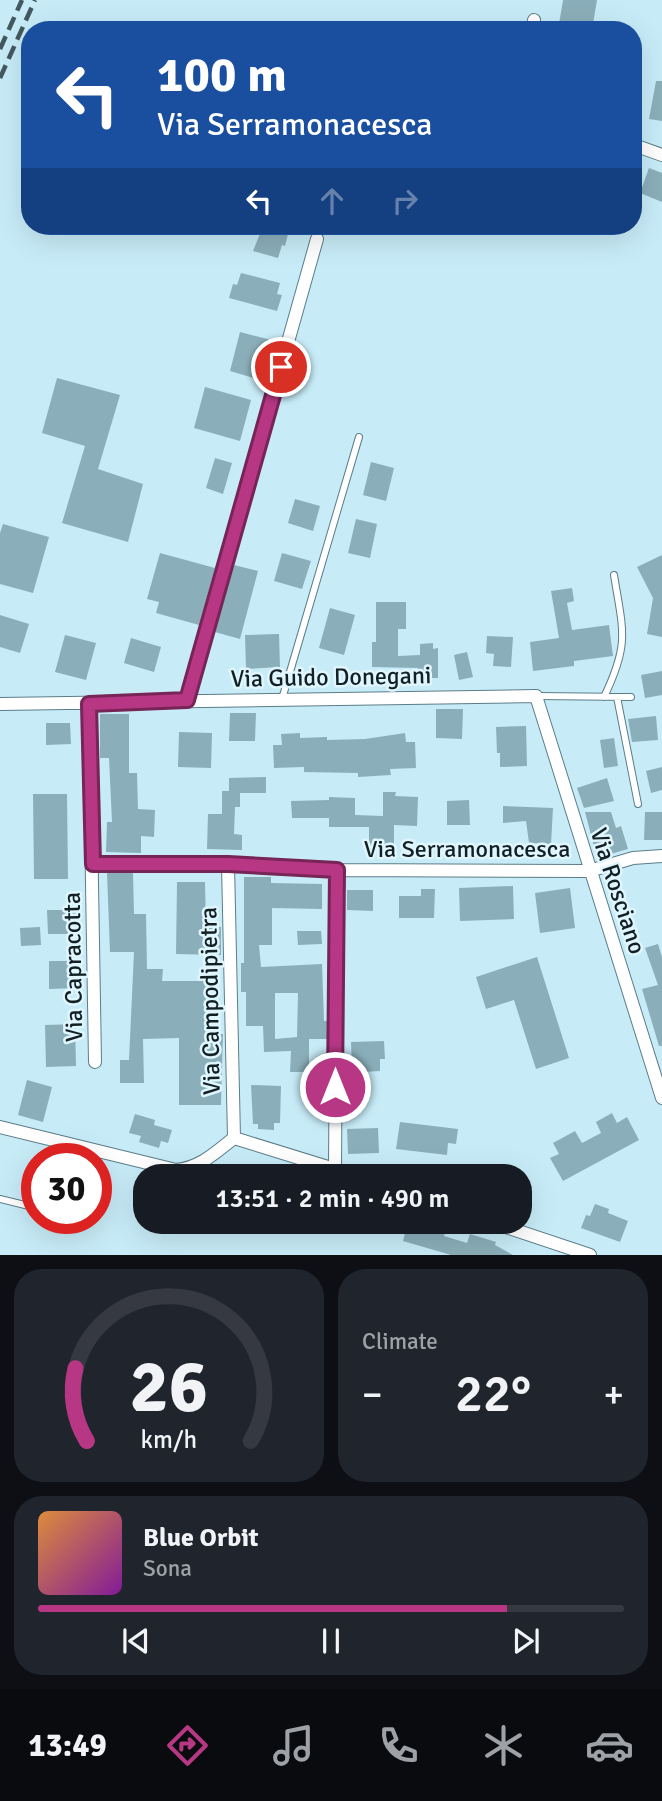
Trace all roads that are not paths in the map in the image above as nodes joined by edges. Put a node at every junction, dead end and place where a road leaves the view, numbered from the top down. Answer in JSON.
{"nodes":[{"id":1,"x":642,"y":148,"type":"edge"},
{"id":2,"x":662,"y":155,"type":"edge"},
{"id":3,"x":317,"y":239,"type":"dead end"},
{"id":4,"x":359,"y":437,"type":"dead end"},
{"id":5,"x":614,"y":575,"type":"dead end"},
{"id":6,"x":536,"y":696,"type":"junction"},
{"id":7,"x":604,"y":697,"type":"junction"},
{"id":8,"x":617,"y":697,"type":"junction"},
{"id":9,"x":631,"y":697,"type":"dead end"},
{"id":10,"x":282,"y":699,"type":"junction"},
{"id":11,"x":187,"y":700,"type":"junction"},
{"id":12,"x":0,"y":704,"type":"edge"},
{"id":13,"x":89,"y":704,"type":"junction"},
{"id":14,"x":638,"y":804,"type":"dead end"},
{"id":15,"x":662,"y":856,"type":"edge"},
{"id":16,"x":93,"y":864,"type":"junction"},
{"id":17,"x":228,"y":864,"type":"junction"},
{"id":18,"x":337,"y":870,"type":"junction"},
{"id":19,"x":589,"y":871,"type":"junction"},
{"id":20,"x":95,"y":1062,"type":"dead end"},
{"id":21,"x":662,"y":1098,"type":"edge"},
{"id":22,"x":0,"y":1127,"type":"edge"},
{"id":23,"x":234,"y":1138,"type":"junction"},
{"id":24,"x":322,"y":1164,"type":"edge"},
{"id":25,"x":335,"y":1164,"type":"edge"},
{"id":26,"x":0,"y":1199,"type":"edge"},
{"id":27,"x":21,"y":1204,"type":"edge"},
{"id":28,"x":527,"y":1234,"type":"edge"},
{"id":29,"x":590,"y":1255,"type":"edge"}],
"edges":[{"from":1,"to":2,"type":"street"},
{"from":3,"to":11,"type":"street"},
{"from":4,"to":10,"type":"lane"},
{"from":5,"to":7,"type":"lane"},
{"from":6,"to":7,"type":"lane"},
{"from":6,"to":10,"type":"street","name":"Via Guido Donegani"},
{"from":6,"to":19,"type":"street","name":"Via Rosciano"},
{"from":7,"to":8,"type":"lane"},
{"from":8,"to":9,"type":"lane"},
{"from":8,"to":14,"type":"lane"},
{"from":10,"to":11,"type":"street","name":"Via Guido Donegani"},
{"from":11,"to":13,"type":"street","name":"Via Guido Donegani"},
{"from":12,"to":13,"type":"street","name":"Via Guido Donegani"},
{"from":13,"to":16,"type":"street","name":"Via Capracotta"},
{"from":15,"to":19,"type":"street","name":"Via Serramonacesca"},
{"from":16,"to":17,"type":"street","name":"Via Serramonacesca"},
{"from":16,"to":20,"type":"street","name":"Via Capracotta"},
{"from":17,"to":18,"type":"street","name":"Via Serramonacesca"},
{"from":17,"to":23,"type":"street","name":"Via Campodipietra"},
{"from":18,"to":19,"type":"street","name":"Via Serramonacesca"},
{"from":18,"to":25,"type":"street"},
{"from":19,"to":21,"type":"street","name":"Via Rosciano"},
{"from":22,"to":23,"type":"street"},
{"from":23,"to":24,"type":"street"},
{"from":26,"to":27,"type":"lane"},
{"from":28,"to":29,"type":"street"}]}
